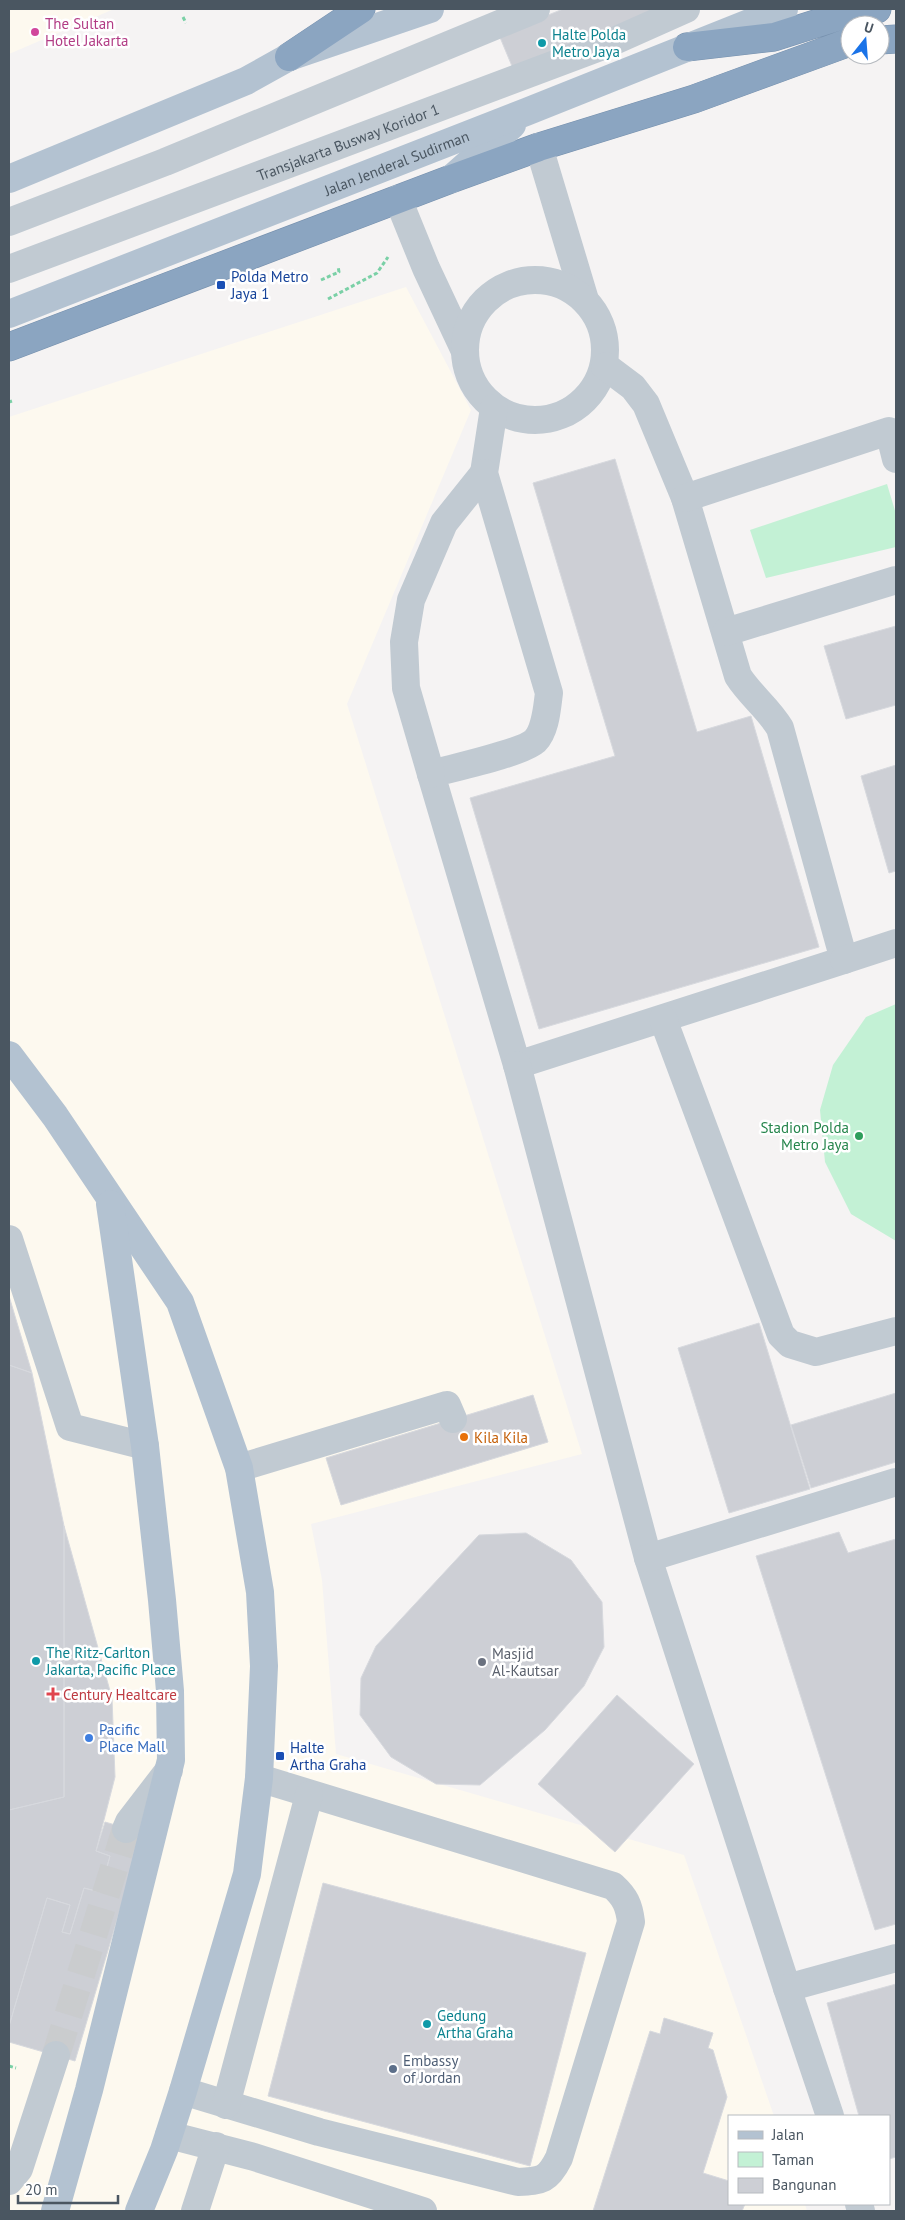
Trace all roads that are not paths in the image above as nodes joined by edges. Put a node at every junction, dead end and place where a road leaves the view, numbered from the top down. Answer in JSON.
{"nodes":[{"id":1,"x":361,"y":9,"type":"edge"},
{"id":2,"x":430,"y":9,"type":"edge"},
{"id":3,"x":536,"y":9,"type":"edge"},
{"id":4,"x":686,"y":9,"type":"edge"},
{"id":5,"x":784,"y":9,"type":"edge"},
{"id":6,"x":877,"y":9,"type":"edge"},
{"id":7,"x":774,"y":37,"type":"junction"},
{"id":8,"x":840,"y":46,"type":"edge"},
{"id":9,"x":687,"y":47,"type":"junction"},
{"id":10,"x":289,"y":57,"type":"junction"},
{"id":11,"x":694,"y":99,"type":"junction"},
{"id":12,"x":526,"y":112,"type":"junction"},
{"id":13,"x":539,"y":147,"type":"junction"},
{"id":14,"x":9,"y":179,"type":"edge"},
{"id":15,"x":451,"y":179,"type":"junction"},
{"id":16,"x":398,"y":199,"type":"junction"},
{"id":17,"x":9,"y":222,"type":"edge"},
{"id":18,"x":9,"y":269,"type":"edge"},
{"id":19,"x":585,"y":300,"type":"junction"},
{"id":20,"x":9,"y":314,"type":"edge"},
{"id":21,"x":9,"y":347,"type":"edge"},
{"id":22,"x":464,"y":349,"type":"junction"},
{"id":23,"x":605,"y":366,"type":"junction"},
{"id":24,"x":494,"y":408,"type":"junction"},
{"id":25,"x":892,"y":429,"type":"edge"},
{"id":26,"x":896,"y":459,"type":"edge"},
{"id":27,"x":484,"y":473,"type":"junction"},
{"id":28,"x":685,"y":498,"type":"junction"},
{"id":29,"x":896,"y":580,"type":"edge"},
{"id":30,"x":726,"y":632,"type":"junction"},
{"id":31,"x":431,"y":774,"type":"junction"},
{"id":32,"x":896,"y":943,"type":"edge"},
{"id":33,"x":844,"y":960,"type":"junction"},
{"id":34,"x":663,"y":1020,"type":"junction"},
{"id":35,"x":9,"y":1055,"type":"edge"},
{"id":36,"x":517,"y":1064,"type":"junction"},
{"id":37,"x":9,"y":1078,"type":"edge"},
{"id":38,"x":55,"y":1116,"type":"junction"},
{"id":39,"x":109,"y":1198,"type":"junction"},
{"id":40,"x":9,"y":1240,"type":"edge"},
{"id":41,"x":896,"y":1331,"type":"edge"},
{"id":42,"x":453,"y":1419,"type":"dead end"},
{"id":43,"x":144,"y":1446,"type":"junction"},
{"id":44,"x":239,"y":1468,"type":"junction"},
{"id":45,"x":896,"y":1482,"type":"edge"},
{"id":46,"x":648,"y":1558,"type":"junction"},
{"id":47,"x":170,"y":1769,"type":"junction"},
{"id":48,"x":258,"y":1778,"type":"junction"},
{"id":49,"x":309,"y":1795,"type":"junction"},
{"id":50,"x":126,"y":1829,"type":"tunnel mouth"},
{"id":51,"x":896,"y":1958,"type":"edge"},
{"id":52,"x":787,"y":1988,"type":"junction"},
{"id":53,"x":56,"y":2056,"type":"tunnel mouth"},
{"id":54,"x":183,"y":2091,"type":"junction"},
{"id":55,"x":226,"y":2104,"type":"junction"},
{"id":56,"x":830,"y":2115,"type":"edge"},
{"id":57,"x":166,"y":2142,"type":"junction"},
{"id":58,"x":213,"y":2155,"type":"junction"},
{"id":59,"x":9,"y":2182,"type":"edge"},
{"id":60,"x":55,"y":2211,"type":"edge"},
{"id":61,"x":139,"y":2211,"type":"edge"},
{"id":62,"x":195,"y":2211,"type":"edge"},
{"id":63,"x":423,"y":2211,"type":"edge"}],
"edges":[{"from":1,"to":10,"type":"highway"},
{"from":2,"to":10,"type":"main road"},
{"from":3,"to":17,"type":"lane"},
{"from":4,"to":18,"type":"lane","name":"Transjakarta Busway Koridor 1"},
{"from":5,"to":9,"type":"main road","name":"Jalan Jenderal Sudirman"},
{"from":6,"to":7,"type":"highway"},
{"from":7,"to":9,"type":"highway"},
{"from":7,"to":11,"type":"highway"},
{"from":8,"to":11,"type":"highway"},
{"from":9,"to":12,"type":"main road","name":"Jalan Jenderal Sudirman"},
{"from":10,"to":14,"type":"main road"},
{"from":11,"to":13,"type":"highway"},
{"from":12,"to":15,"type":"main road"},
{"from":12,"to":20,"type":"main road","name":"Jalan Jenderal Sudirman"},
{"from":13,"to":15,"type":"highway"},
{"from":13,"to":19,"type":"lane"},
{"from":15,"to":16,"type":"highway"},
{"from":16,"to":21,"type":"highway"},
{"from":16,"to":22,"type":"lane"},
{"from":19,"to":22,"type":"lane"},
{"from":19,"to":23,"type":"lane"},
{"from":22,"to":24,"type":"lane"},
{"from":23,"to":24,"type":"lane"},
{"from":23,"to":28,"type":"lane"},
{"from":24,"to":27,"type":"lane"},
{"from":25,"to":26,"type":"lane"},
{"from":25,"to":28,"type":"lane"},
{"from":27,"to":31,"type":"lane"},
{"from":27,"to":31,"type":"lane"},
{"from":28,"to":30,"type":"lane"},
{"from":29,"to":30,"type":"lane"},
{"from":30,"to":33,"type":"lane"},
{"from":31,"to":36,"type":"lane"},
{"from":32,"to":33,"type":"lane"},
{"from":33,"to":34,"type":"lane"},
{"from":34,"to":36,"type":"lane"},
{"from":34,"to":41,"type":"lane"},
{"from":35,"to":38,"type":"main road"},
{"from":36,"to":46,"type":"lane"},
{"from":37,"to":38,"type":"main road"},
{"from":38,"to":39,"type":"main road"},
{"from":39,"to":43,"type":"main road"},
{"from":39,"to":44,"type":"main road"},
{"from":40,"to":43,"type":"lane"},
{"from":42,"to":44,"type":"lane"},
{"from":43,"to":47,"type":"main road"},
{"from":44,"to":48,"type":"main road"},
{"from":45,"to":46,"type":"lane"},
{"from":46,"to":52,"type":"lane"},
{"from":47,"to":50,"type":"lane"},
{"from":47,"to":60,"type":"main road"},
{"from":48,"to":49,"type":"lane"},
{"from":48,"to":54,"type":"main road"},
{"from":49,"to":55,"type":"lane"},
{"from":49,"to":55,"type":"lane"},
{"from":51,"to":52,"type":"lane"},
{"from":52,"to":56,"type":"lane"},
{"from":53,"to":59,"type":"lane"},
{"from":54,"to":55,"type":"lane"},
{"from":54,"to":57,"type":"main road"},
{"from":57,"to":58,"type":"lane"},
{"from":57,"to":61,"type":"main road"},
{"from":58,"to":62,"type":"lane"},
{"from":58,"to":63,"type":"lane"}]}
